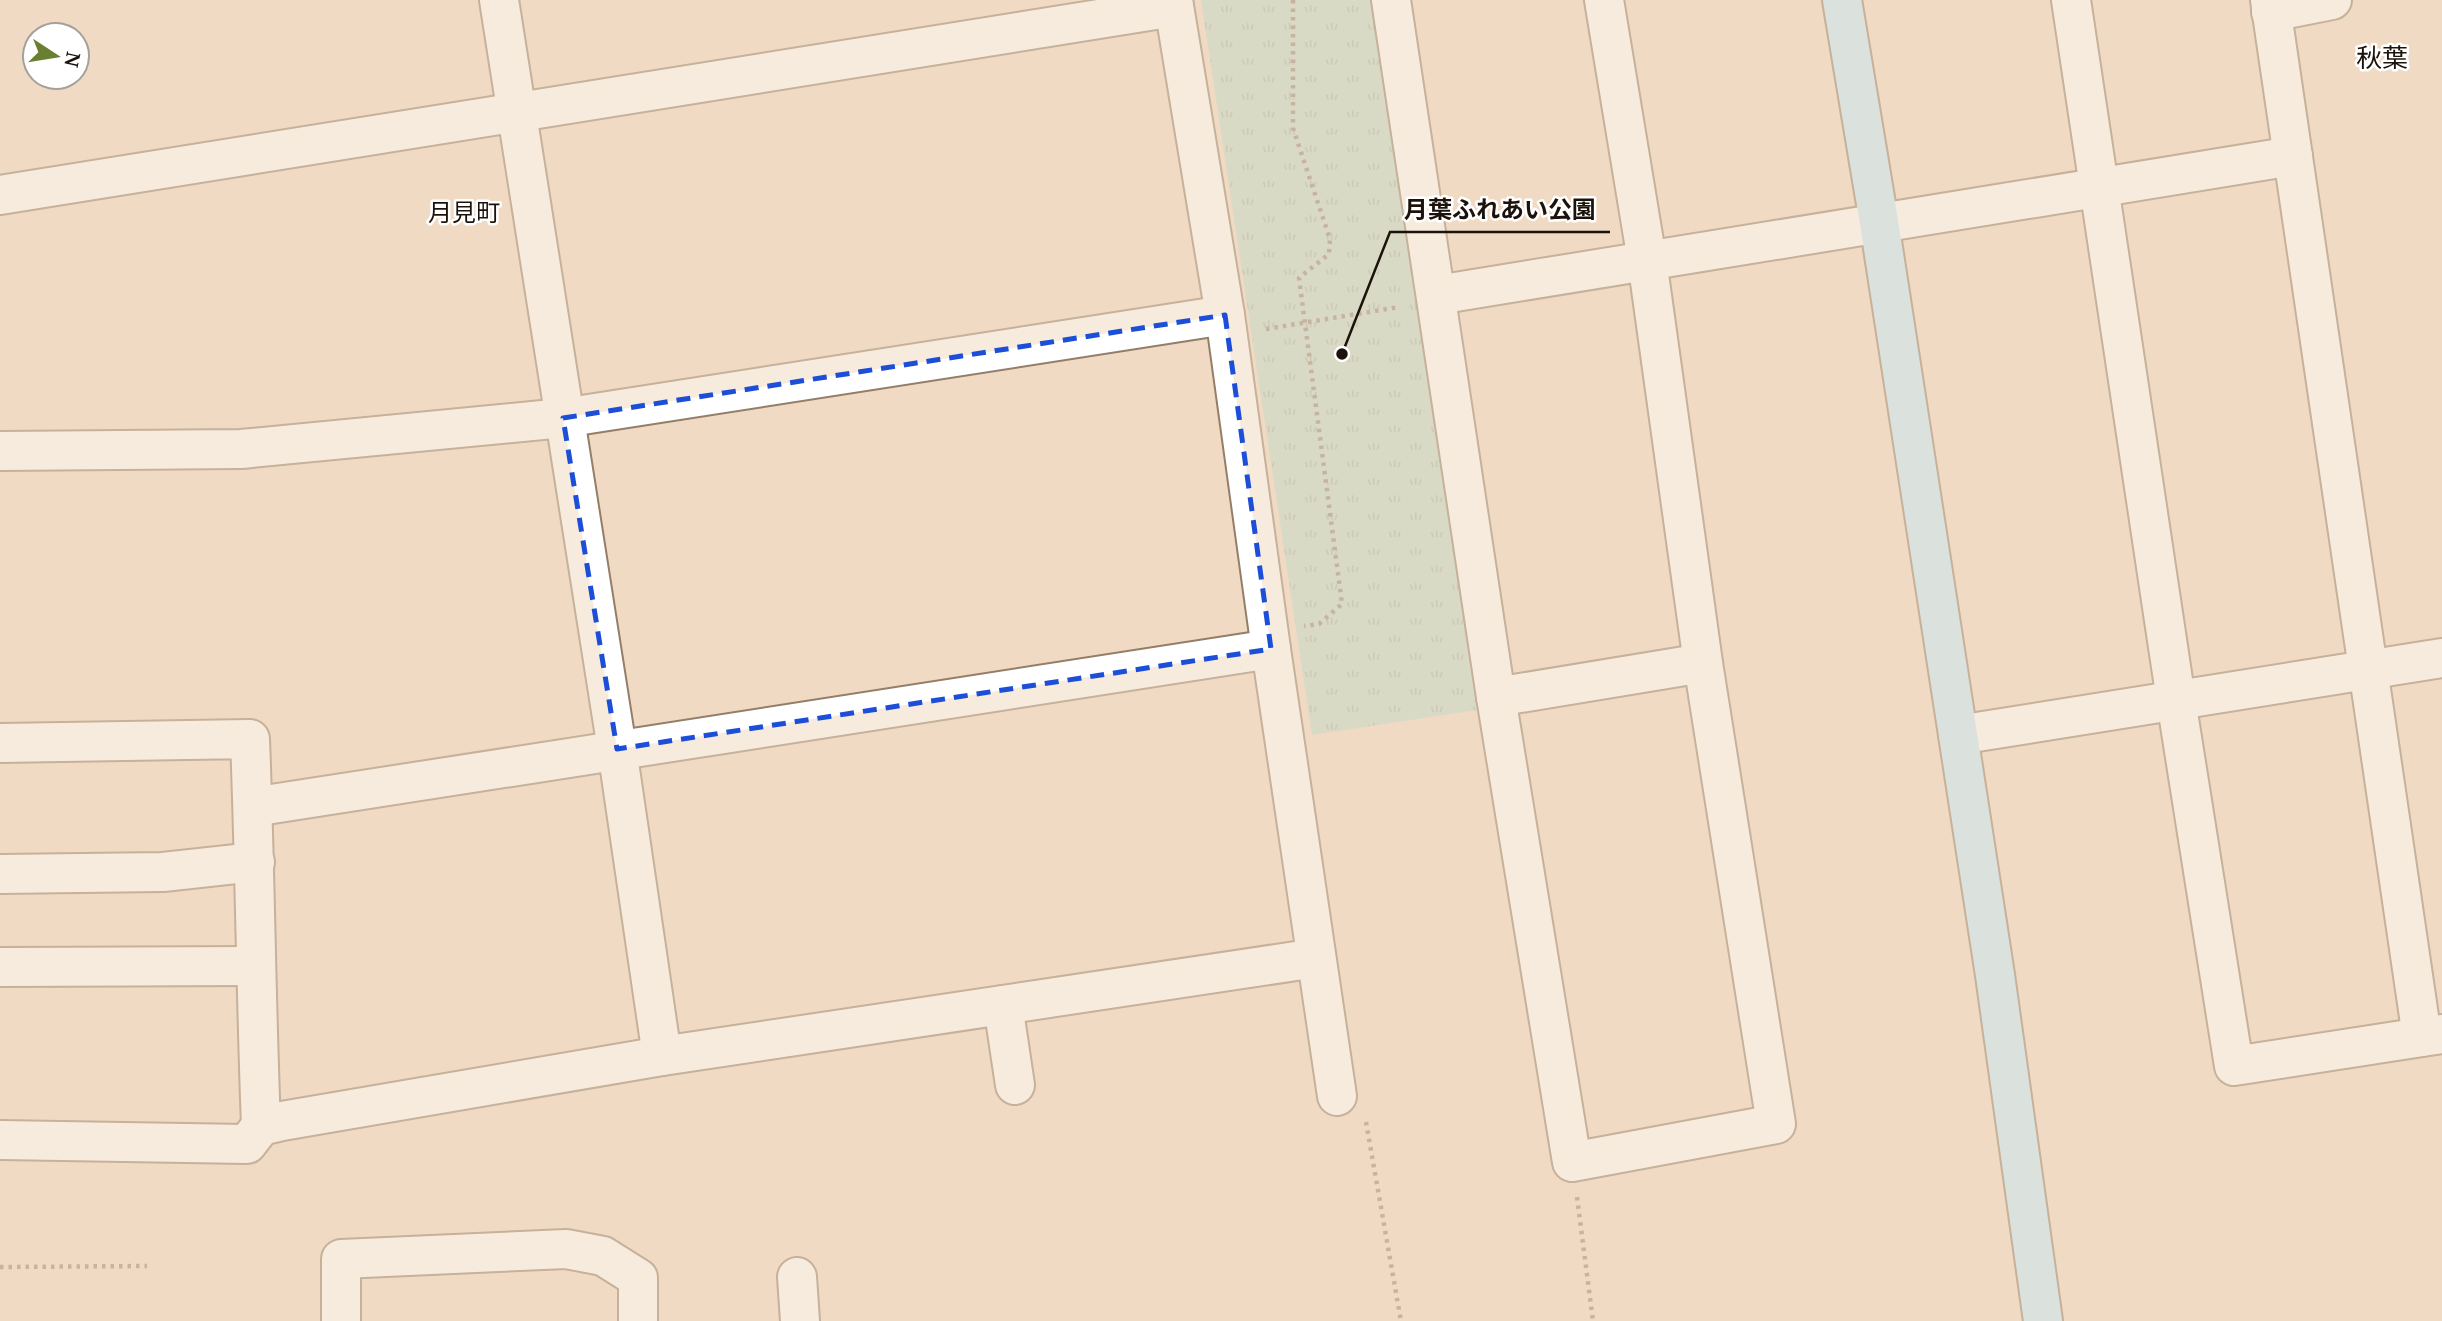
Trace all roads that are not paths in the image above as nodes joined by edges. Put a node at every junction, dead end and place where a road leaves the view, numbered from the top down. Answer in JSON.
{"nodes":[{"id":1,"x":499,"y":0,"type":"edge"},
{"id":2,"x":1391,"y":0,"type":"edge"},
{"id":3,"x":1604,"y":0,"type":"edge"},
{"id":4,"x":1842,"y":0,"type":"edge"},
{"id":5,"x":2071,"y":0,"type":"edge"},
{"id":6,"x":2332,"y":0,"type":"edge"},
{"id":7,"x":1174,"y":3,"type":"edge"},
{"id":8,"x":2271,"y":6,"type":"edge"},
{"id":9,"x":518,"y":113,"type":"junction"},
{"id":10,"x":2293,"y":156,"type":"junction"},
{"id":11,"x":2098,"y":186,"type":"junction"},
{"id":12,"x":0,"y":195,"type":"edge"},
{"id":13,"x":1879,"y":222,"type":"junction"},
{"id":14,"x":1647,"y":260,"type":"junction"},
{"id":15,"x":1437,"y":298,"type":"junction"},
{"id":16,"x":1227,"y":325,"type":"junction"},
{"id":17,"x":563,"y":418,"type":"junction"},
{"id":18,"x":0,"y":451,"type":"edge"},
{"id":19,"x":1270,"y":640,"type":"junction"},
{"id":20,"x":2442,"y":658,"type":"edge"},
{"id":21,"x":1703,"y":663,"type":"junction"},
{"id":22,"x":2370,"y":670,"type":"junction"},
{"id":23,"x":1496,"y":697,"type":"junction"},
{"id":24,"x":2176,"y":700,"type":"junction"},
{"id":25,"x":1958,"y":735,"type":"junction"},
{"id":26,"x":0,"y":743,"type":"edge"},
{"id":27,"x":617,"y":749,"type":"junction"},
{"id":28,"x":253,"y":807,"type":"junction"},
{"id":29,"x":255,"y":862,"type":"junction"},
{"id":30,"x":0,"y":874,"type":"edge"},
{"id":31,"x":1316,"y":958,"type":"junction"},
{"id":32,"x":255,"y":965,"type":"junction"},
{"id":33,"x":0,"y":967,"type":"edge"},
{"id":34,"x":1003,"y":1005,"type":"junction"},
{"id":35,"x":2432,"y":1035,"type":"edge"},
{"id":36,"x":662,"y":1056,"type":"junction"},
{"id":37,"x":1015,"y":1085,"type":"dead end"},
{"id":38,"x":1337,"y":1096,"type":"road end"},
{"id":39,"x":261,"y":1126,"type":"junction"},
{"id":40,"x":0,"y":1140,"type":"edge"},
{"id":41,"x":797,"y":1277,"type":"dead end"},
{"id":42,"x":341,"y":1321,"type":"edge"},
{"id":43,"x":638,"y":1321,"type":"edge"},
{"id":44,"x":800,"y":1321,"type":"edge"},
{"id":45,"x":2043,"y":1321,"type":"edge"}],
"edges":[{"from":1,"to":9,"type":"street"},
{"from":2,"to":15,"type":"street"},
{"from":3,"to":14,"type":"street"},
{"from":4,"to":13,"type":"street"},
{"from":5,"to":11,"type":"street"},
{"from":6,"to":8,"type":"street"},
{"from":7,"to":9,"type":"street"},
{"from":7,"to":16,"type":"street"},
{"from":8,"to":10,"type":"street"},
{"from":9,"to":12,"type":"street"},
{"from":9,"to":17,"type":"street"},
{"from":10,"to":11,"type":"street"},
{"from":10,"to":22,"type":"street"},
{"from":11,"to":13,"type":"street"},
{"from":11,"to":24,"type":"street"},
{"from":13,"to":14,"type":"street"},
{"from":13,"to":25,"type":"street"},
{"from":14,"to":15,"type":"street"},
{"from":14,"to":21,"type":"street"},
{"from":15,"to":23,"type":"street"},
{"from":16,"to":17,"type":"street"},
{"from":16,"to":19,"type":"street"},
{"from":17,"to":18,"type":"street"},
{"from":17,"to":27,"type":"street"},
{"from":19,"to":27,"type":"street"},
{"from":19,"to":31,"type":"street"},
{"from":20,"to":22,"type":"street"},
{"from":21,"to":23,"type":"street"},
{"from":21,"to":23,"type":"street"},
{"from":22,"to":24,"type":"street"},
{"from":22,"to":35,"type":"street"},
{"from":24,"to":25,"type":"street"},
{"from":24,"to":35,"type":"street"},
{"from":25,"to":45,"type":"street"},
{"from":26,"to":28,"type":"street"},
{"from":27,"to":28,"type":"street"},
{"from":27,"to":36,"type":"street"},
{"from":28,"to":29,"type":"street"},
{"from":29,"to":30,"type":"street"},
{"from":29,"to":32,"type":"street"},
{"from":31,"to":34,"type":"street"},
{"from":31,"to":38,"type":"street"},
{"from":32,"to":33,"type":"street"},
{"from":32,"to":39,"type":"street"},
{"from":34,"to":36,"type":"street"},
{"from":34,"to":37,"type":"street"},
{"from":36,"to":39,"type":"street"},
{"from":39,"to":40,"type":"street"},
{"from":41,"to":44,"type":"street"},
{"from":42,"to":43,"type":"street"}]}
